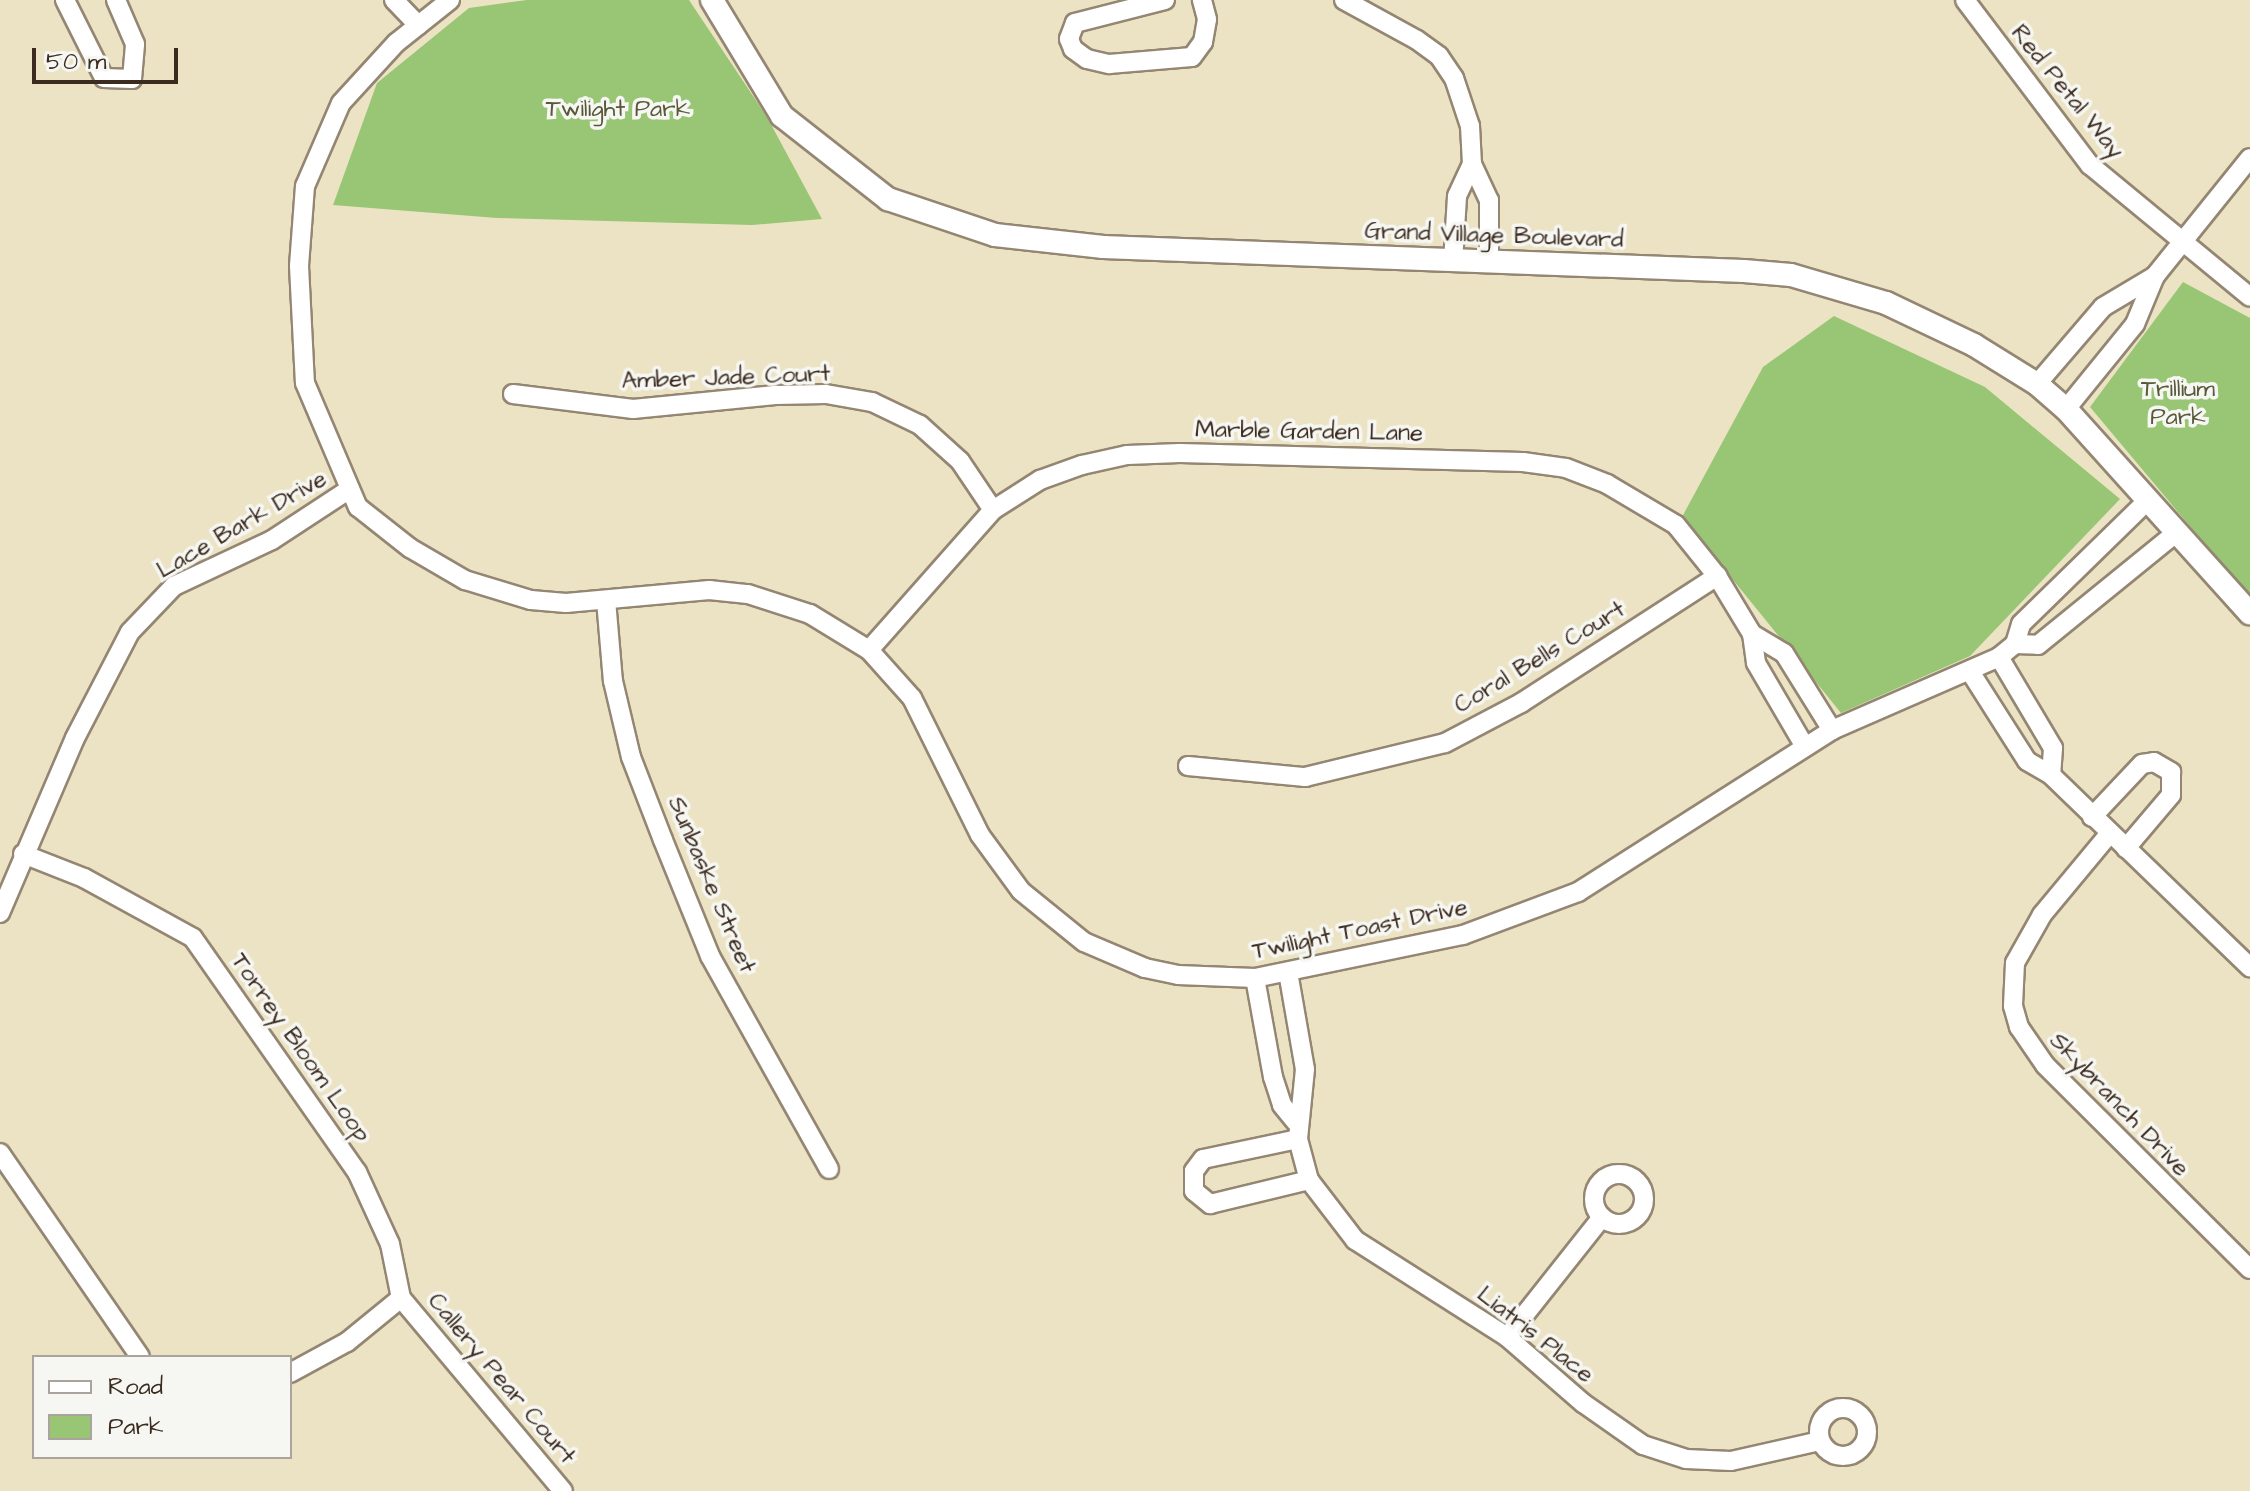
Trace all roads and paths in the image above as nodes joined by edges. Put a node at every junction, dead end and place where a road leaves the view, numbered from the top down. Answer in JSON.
{"nodes":[{"id":1,"x":65,"y":0,"type":"edge"},
{"id":2,"x":116,"y":0,"type":"edge"},
{"id":3,"x":394,"y":0,"type":"edge"},
{"id":4,"x":450,"y":0,"type":"edge"},
{"id":5,"x":712,"y":0,"type":"edge"},
{"id":6,"x":1165,"y":0,"type":"edge"},
{"id":7,"x":1202,"y":0,"type":"edge"},
{"id":8,"x":1344,"y":0,"type":"edge"},
{"id":9,"x":1965,"y":0,"type":"edge"},
{"id":10,"x":418,"y":25,"type":"junction"},
{"id":11,"x":2250,"y":158,"type":"edge"},
{"id":12,"x":1472,"y":164,"type":"junction"},
{"id":13,"x":2181,"y":245,"type":"junction"},
{"id":14,"x":1453,"y":262,"type":"junction"},
{"id":15,"x":1489,"y":263,"type":"junction"},
{"id":16,"x":2155,"y":276,"type":"junction"},
{"id":17,"x":2250,"y":297,"type":"edge"},
{"id":18,"x":2037,"y":384,"type":"junction"},
{"id":19,"x":513,"y":394,"type":"dead end"},
{"id":20,"x":2066,"y":409,"type":"junction"},
{"id":21,"x":350,"y":489,"type":"junction"},
{"id":22,"x":2146,"y":502,"type":"junction"},
{"id":23,"x":993,"y":510,"type":"junction"},
{"id":24,"x":2176,"y":533,"type":"junction"},
{"id":25,"x":1717,"y":576,"type":"junction"},
{"id":26,"x":606,"y":600,"type":"junction"},
{"id":27,"x":2250,"y":613,"type":"edge"},
{"id":28,"x":1752,"y":634,"type":"junction"},
{"id":29,"x":2015,"y":644,"type":"junction"},
{"id":30,"x":869,"y":650,"type":"junction"},
{"id":31,"x":1999,"y":657,"type":"junction"},
{"id":32,"x":1971,"y":673,"type":"junction"},
{"id":33,"x":1832,"y":730,"type":"junction"},
{"id":34,"x":1805,"y":747,"type":"junction"},
{"id":35,"x":1188,"y":766,"type":"dead end"},
{"id":36,"x":2051,"y":775,"type":"junction"},
{"id":37,"x":2092,"y":817,"type":"junction"},
{"id":38,"x":2110,"y":833,"type":"junction"},
{"id":39,"x":2126,"y":848,"type":"junction"},
{"id":40,"x":23,"y":854,"type":"junction"},
{"id":41,"x":0,"y":913,"type":"edge"},
{"id":42,"x":2250,"y":967,"type":"edge"},
{"id":43,"x":1288,"y":972,"type":"junction"},
{"id":44,"x":1255,"y":978,"type":"junction"},
{"id":45,"x":1297,"y":1131,"type":"junction"},
{"id":46,"x":0,"y":1153,"type":"edge"},
{"id":47,"x":829,"y":1169,"type":"dead end"},
{"id":48,"x":1309,"y":1180,"type":"junction"},
{"id":49,"x":1602,"y":1217,"type":"dead end"},
{"id":50,"x":2250,"y":1269,"type":"edge"},
{"id":51,"x":401,"y":1298,"type":"junction"},
{"id":52,"x":1507,"y":1337,"type":"junction"},
{"id":53,"x":138,"y":1355,"type":"edge"},
{"id":54,"x":292,"y":1372,"type":"edge"},
{"id":55,"x":1820,"y":1441,"type":"dead end"},
{"id":56,"x":563,"y":1491,"type":"edge"}],
"edges":[{"from":1,"to":2,"type":"street"},
{"from":3,"to":10,"type":"street"},
{"from":4,"to":10,"type":"street","name":"Twilight Toast Drive"},
{"from":5,"to":14,"type":"street","name":"Grand Village Boulevard"},
{"from":6,"to":7,"type":"street"},
{"from":8,"to":12,"type":"street"},
{"from":9,"to":13,"type":"street","name":"Red Petal Way"},
{"from":10,"to":21,"type":"street","name":"Twilight Toast Drive"},
{"from":11,"to":13,"type":"street"},
{"from":12,"to":14,"type":"street"},
{"from":12,"to":15,"type":"street"},
{"from":13,"to":16,"type":"street"},
{"from":13,"to":17,"type":"street","name":"Red Petal Way"},
{"from":14,"to":15,"type":"street","name":"Grand Village Boulevard"},
{"from":15,"to":18,"type":"street","name":"Grand Village Boulevard"},
{"from":16,"to":18,"type":"street"},
{"from":16,"to":20,"type":"street"},
{"from":18,"to":20,"type":"street","name":"Grand Village Boulevard"},
{"from":19,"to":23,"type":"street","name":"Amber Jade Court"},
{"from":20,"to":22,"type":"street","name":"Grand Village Boulevard"},
{"from":21,"to":26,"type":"street","name":"Twilight Toast Drive"},
{"from":21,"to":40,"type":"street","name":"Lace Bark Drive"},
{"from":22,"to":24,"type":"street","name":"Grand Village Boulevard"},
{"from":22,"to":29,"type":"street","name":"Twilight Toast Drive"},
{"from":23,"to":25,"type":"street","name":"Marble Garden Lane"},
{"from":23,"to":30,"type":"street","name":"Marble Garden Lane"},
{"from":24,"to":27,"type":"street","name":"Grand Village Boulevard"},
{"from":24,"to":29,"type":"street","name":"Twilight Toast Drive"},
{"from":25,"to":28,"type":"street","name":"Marble Garden Lane"},
{"from":25,"to":35,"type":"street","name":"Coral Bells Court"},
{"from":26,"to":30,"type":"street","name":"Twilight Toast Drive"},
{"from":26,"to":47,"type":"street","name":"Sunbaske Street"},
{"from":28,"to":33,"type":"street","name":"Marble Garden Lane"},
{"from":28,"to":34,"type":"street","name":"Marble Garden Lane"},
{"from":29,"to":31,"type":"street","name":"Twilight Toast Drive"},
{"from":30,"to":44,"type":"street","name":"Twilight Toast Drive"},
{"from":31,"to":32,"type":"street","name":"Twilight Toast Drive"},
{"from":31,"to":36,"type":"street"},
{"from":32,"to":33,"type":"street","name":"Twilight Toast Drive"},
{"from":32,"to":36,"type":"street"},
{"from":33,"to":34,"type":"street","name":"Twilight Toast Drive"},
{"from":34,"to":43,"type":"street","name":"Twilight Toast Drive"},
{"from":36,"to":37,"type":"street"},
{"from":37,"to":38,"type":"street"},
{"from":37,"to":39,"type":"street"},
{"from":38,"to":39,"type":"street"},
{"from":38,"to":50,"type":"street","name":"Skybranch Drive"},
{"from":39,"to":42,"type":"street"},
{"from":40,"to":41,"type":"street"},
{"from":40,"to":51,"type":"street","name":"Torrey Bloom Loop"},
{"from":43,"to":44,"type":"street","name":"Twilight Toast Drive"},
{"from":43,"to":45,"type":"street","name":"Liatris Place"},
{"from":44,"to":45,"type":"street","name":"Liatris Place"},
{"from":45,"to":48,"type":"street","name":"Liatris Place"},
{"from":45,"to":48,"type":"street"},
{"from":46,"to":53,"type":"street"},
{"from":48,"to":52,"type":"street","name":"Liatris Place"},
{"from":49,"to":52,"type":"street"},
{"from":51,"to":54,"type":"street"},
{"from":51,"to":56,"type":"street","name":"Callery Pear Court"},
{"from":52,"to":55,"type":"street","name":"Liatris Place"}]}
